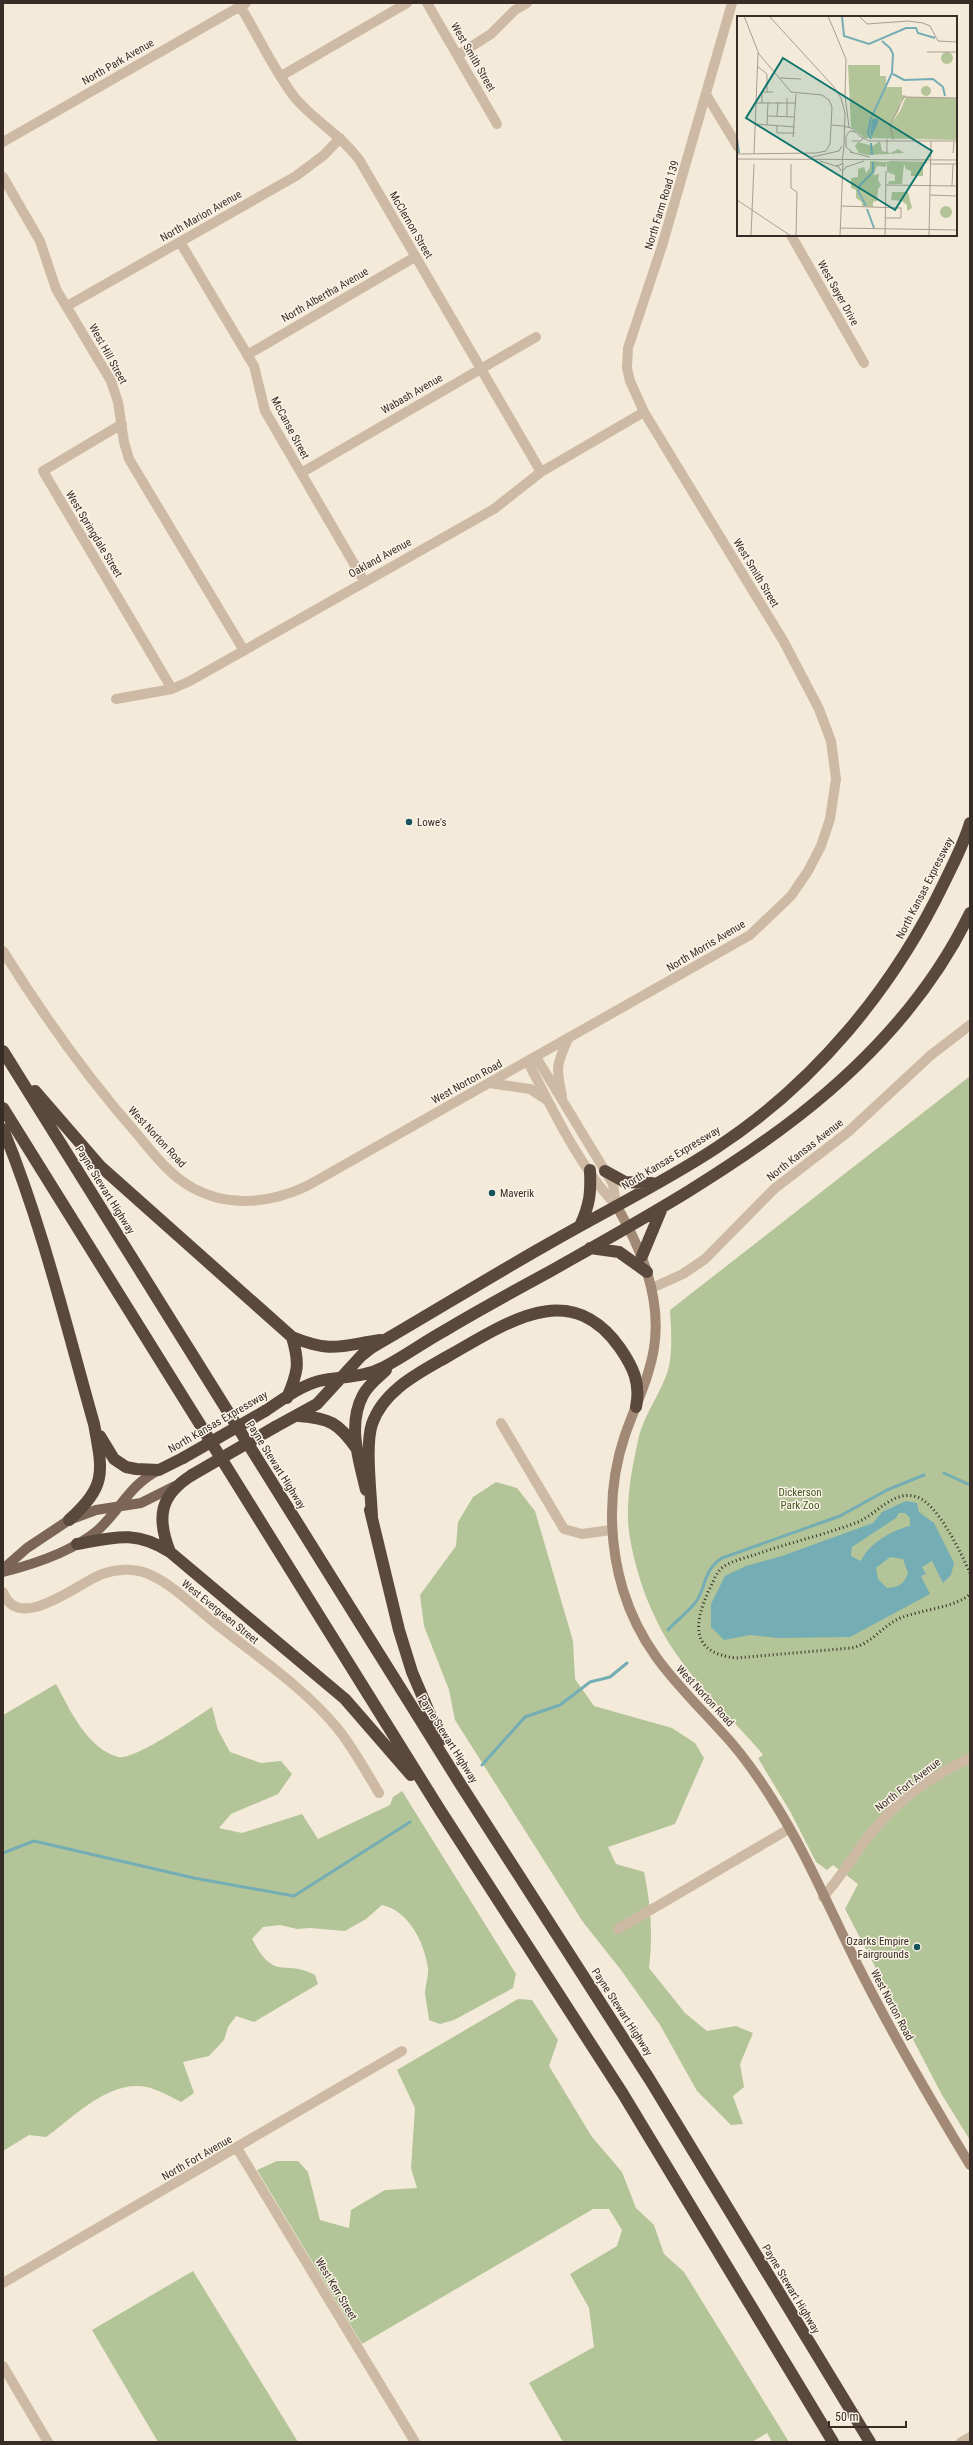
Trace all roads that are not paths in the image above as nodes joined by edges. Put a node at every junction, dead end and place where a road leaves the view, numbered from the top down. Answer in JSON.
{"nodes":[{"id":1,"x":407,"y":3,"type":"edge"},
{"id":2,"x":428,"y":3,"type":"edge"},
{"id":3,"x":527,"y":3,"type":"edge"},
{"id":4,"x":732,"y":3,"type":"edge"},
{"id":5,"x":243,"y":5,"type":"edge"},
{"id":6,"x":458,"y":55,"type":"junction"},
{"id":7,"x":282,"y":76,"type":"junction"},
{"id":8,"x":707,"y":96,"type":"junction"},
{"id":9,"x":497,"y":124,"type":"dead end"},
{"id":10,"x":340,"y":138,"type":"junction"},
{"id":11,"x":3,"y":142,"type":"edge"},
{"id":12,"x":737,"y":145,"type":"edge"},
{"id":13,"x":3,"y":177,"type":"edge"},
{"id":14,"x":792,"y":236,"type":"edge"},
{"id":15,"x":180,"y":242,"type":"junction"},
{"id":16,"x":415,"y":257,"type":"junction"},
{"id":17,"x":67,"y":306,"type":"junction"},
{"id":18,"x":536,"y":336,"type":"dead end"},
{"id":19,"x":247,"y":355,"type":"junction"},
{"id":20,"x":864,"y":362,"type":"dead end"},
{"id":21,"x":482,"y":367,"type":"junction"},
{"id":22,"x":644,"y":412,"type":"junction"},
{"id":23,"x":122,"y":424,"type":"junction"},
{"id":24,"x":541,"y":472,"type":"junction"},
{"id":25,"x":301,"y":473,"type":"junction"},
{"id":26,"x":364,"y":581,"type":"junction"},
{"id":27,"x":243,"y":649,"type":"junction"},
{"id":28,"x":172,"y":689,"type":"junction"},
{"id":29,"x":116,"y":699,"type":"dead end"},
{"id":30,"x":834,"y":754,"type":"joint"},
{"id":31,"x":970,"y":823,"type":"edge"},
{"id":32,"x":970,"y":913,"type":"edge"},
{"id":33,"x":3,"y":951,"type":"edge"},
{"id":34,"x":970,"y":1025,"type":"edge"},
{"id":35,"x":568,"y":1039,"type":"junction"},
{"id":36,"x":4,"y":1054,"type":"edge"},
{"id":37,"x":533,"y":1059,"type":"junction"},
{"id":38,"x":490,"y":1083,"type":"junction"},
{"id":39,"x":546,"y":1100,"type":"junction"},
{"id":40,"x":565,"y":1106,"type":"junction"},
{"id":41,"x":3,"y":1108,"type":"edge"},
{"id":42,"x":3,"y":1129,"type":"edge"},
{"id":43,"x":590,"y":1170,"type":"junction"},
{"id":44,"x":605,"y":1172,"type":"junction"},
{"id":45,"x":655,"y":1182,"type":"junction"},
{"id":46,"x":616,"y":1205,"type":"junction"},
{"id":47,"x":662,"y":1208,"type":"junction"},
{"id":48,"x":580,"y":1226,"type":"junction"},
{"id":49,"x":629,"y":1226,"type":"junction"},
{"id":50,"x":590,"y":1248,"type":"junction"},
{"id":51,"x":642,"y":1256,"type":"junction"},
{"id":52,"x":647,"y":1272,"type":"junction"},
{"id":53,"x":652,"y":1288,"type":"junction"},
{"id":54,"x":292,"y":1337,"type":"junction"},
{"id":55,"x":391,"y":1338,"type":"junction"},
{"id":56,"x":392,"y":1363,"type":"junction"},
{"id":57,"x":341,"y":1379,"type":"junction"},
{"id":58,"x":287,"y":1398,"type":"junction"},
{"id":59,"x":636,"y":1407,"type":"junction"},
{"id":60,"x":299,"y":1416,"type":"junction"},
{"id":61,"x":501,"y":1423,"type":"dead end"},
{"id":62,"x":94,"y":1424,"type":"junction"},
{"id":63,"x":356,"y":1449,"type":"junction"},
{"id":64,"x":159,"y":1470,"type":"junction"},
{"id":65,"x":176,"y":1485,"type":"junction"},
{"id":66,"x":117,"y":1506,"type":"junction"},
{"id":67,"x":372,"y":1517,"type":"junction"},
{"id":68,"x":69,"y":1520,"type":"junction"},
{"id":69,"x":611,"y":1530,"type":"junction"},
{"id":70,"x":77,"y":1544,"type":"junction"},
{"id":71,"x":170,"y":1552,"type":"junction"},
{"id":72,"x":3,"y":1569,"type":"edge"},
{"id":73,"x":3,"y":1572,"type":"edge"},
{"id":74,"x":3,"y":1592,"type":"edge"},
{"id":75,"x":970,"y":1758,"type":"edge"},
{"id":76,"x":459,"y":1782,"type":"junction"},
{"id":77,"x":379,"y":1793,"type":"dead end"},
{"id":78,"x":440,"y":1810,"type":"junction"},
{"id":79,"x":789,"y":1829,"type":"junction"},
{"id":80,"x":823,"y":1897,"type":"junction"},
{"id":81,"x":618,"y":1929,"type":"dead end"},
{"id":82,"x":402,"y":2051,"type":"dead end"},
{"id":83,"x":237,"y":2148,"type":"junction"},
{"id":84,"x":970,"y":2165,"type":"edge"},
{"id":85,"x":3,"y":2283,"type":"edge"},
{"id":86,"x":3,"y":2366,"type":"edge"},
{"id":87,"x":970,"y":2437,"type":"edge"},
{"id":88,"x":48,"y":2442,"type":"edge"},
{"id":89,"x":415,"y":2442,"type":"edge"},
{"id":90,"x":833,"y":2442,"type":"edge"},
{"id":91,"x":870,"y":2442,"type":"edge"},
{"id":92,"x":961,"y":2442,"type":"edge"}],
"edges":[{"from":1,"to":7,"type":"street"},
{"from":2,"to":6,"type":"street","name":"West Smith Street"},
{"from":3,"to":6,"type":"street"},
{"from":4,"to":8,"type":"street","name":"North Farm Road 139"},
{"from":5,"to":7,"type":"street","name":"McClernon Street"},
{"from":5,"to":11,"type":"street","name":"North Park Avenue"},
{"from":6,"to":9,"type":"street","name":"West Smith Street"},
{"from":7,"to":10,"type":"street","name":"McClernon Street"},
{"from":8,"to":12,"type":"street"},
{"from":8,"to":22,"type":"street","name":"North Farm Road 139"},
{"from":10,"to":15,"type":"street","name":"North Marion Avenue"},
{"from":10,"to":16,"type":"street","name":"McClernon Street"},
{"from":13,"to":17,"type":"street","name":"West Hill Street"},
{"from":14,"to":20,"type":"street","name":"West Sayer Drive"},
{"from":15,"to":17,"type":"street","name":"North Marion Avenue"},
{"from":15,"to":19,"type":"street","name":"McCanse Street"},
{"from":16,"to":19,"type":"street","name":"North Albertha Avenue"},
{"from":16,"to":21,"type":"street","name":"McClernon Street"},
{"from":17,"to":23,"type":"street","name":"West Hill Street"},
{"from":18,"to":21,"type":"street","name":"Wabash Avenue"},
{"from":19,"to":25,"type":"street","name":"McCanse Street"},
{"from":21,"to":24,"type":"street","name":"McClernon Street"},
{"from":21,"to":25,"type":"street","name":"Wabash Avenue"},
{"from":22,"to":24,"type":"street","name":"Oakland Avenue"},
{"from":22,"to":30,"type":"street","name":"West Smith Street"},
{"from":23,"to":27,"type":"street","name":"West Hill Street"},
{"from":23,"to":28,"type":"street","name":"West Springdale Street"},
{"from":24,"to":26,"type":"street","name":"Oakland Avenue"},
{"from":25,"to":26,"type":"street","name":"McCanse Street"},
{"from":26,"to":27,"type":"street","name":"Oakland Avenue"},
{"from":27,"to":28,"type":"street","name":"Oakland Avenue"},
{"from":28,"to":29,"type":"street","name":"Oakland Avenue"},
{"from":30,"to":35,"type":"street","name":"North Morris Avenue"},
{"from":31,"to":45,"type":"highway","name":"North Kansas Expressway"},
{"from":32,"to":47,"type":"highway","name":"North Kansas Expressway"},
{"from":33,"to":38,"type":"street","name":"West Norton Road"},
{"from":34,"to":53,"type":"street","name":"North Kansas Avenue"},
{"from":35,"to":37,"type":"street","name":"North Morris Avenue"},
{"from":35,"to":40,"type":"street"},
{"from":36,"to":54,"type":"highway"},
{"from":36,"to":76,"type":"highway","name":"Payne Stewart Highway"},
{"from":37,"to":38,"type":"street","name":"West Norton Road"},
{"from":37,"to":39,"type":"street","name":"West Norton Road"},
{"from":37,"to":40,"type":"street","name":"West Norton Road"},
{"from":38,"to":39,"type":"street"},
{"from":39,"to":43,"type":"street","name":"West Norton Road"},
{"from":40,"to":44,"type":"street","name":"West Norton Road"},
{"from":41,"to":78,"type":"highway"},
{"from":42,"to":62,"type":"highway"},
{"from":43,"to":46,"type":"street","name":"West Norton Road"},
{"from":43,"to":48,"type":"highway"},
{"from":44,"to":45,"type":"highway"},
{"from":44,"to":46,"type":"street","name":"West Norton Road"},
{"from":45,"to":46,"type":"highway","name":"North Kansas Expressway"},
{"from":46,"to":48,"type":"highway","name":"North Kansas Expressway"},
{"from":46,"to":49,"type":"main road","name":"West Norton Road"},
{"from":47,"to":49,"type":"highway","name":"North Kansas Expressway"},
{"from":47,"to":51,"type":"highway"},
{"from":48,"to":55,"type":"highway","name":"North Kansas Expressway"},
{"from":49,"to":50,"type":"highway","name":"North Kansas Expressway"},
{"from":49,"to":51,"type":"main road","name":"West Norton Road"},
{"from":50,"to":52,"type":"highway"},
{"from":50,"to":56,"type":"highway","name":"North Kansas Expressway"},
{"from":51,"to":52,"type":"main road","name":"West Norton Road"},
{"from":52,"to":53,"type":"main road","name":"West Norton Road"},
{"from":53,"to":59,"type":"main road","name":"West Norton Road"},
{"from":54,"to":55,"type":"highway"},
{"from":54,"to":58,"type":"highway"},
{"from":55,"to":57,"type":"highway","name":"North Kansas Expressway"},
{"from":56,"to":57,"type":"highway","name":"North Kansas Expressway"},
{"from":56,"to":63,"type":"highway"},
{"from":57,"to":58,"type":"highway","name":"North Kansas Expressway"},
{"from":57,"to":60,"type":"highway","name":"North Kansas Expressway"},
{"from":58,"to":64,"type":"highway","name":"North Kansas Expressway","bridge":true},
{"from":59,"to":67,"type":"highway"},
{"from":59,"to":69,"type":"main road","name":"West Norton Road"},
{"from":60,"to":63,"type":"highway"},
{"from":60,"to":65,"type":"highway","name":"North Kansas Expressway","bridge":true},
{"from":61,"to":69,"type":"street"},
{"from":62,"to":64,"type":"highway"},
{"from":62,"to":68,"type":"highway"},
{"from":63,"to":67,"type":"highway"},
{"from":64,"to":66,"type":"main road","name":"North Kansas Expressway"},
{"from":65,"to":66,"type":"main road","name":"North Kansas Expressway"},
{"from":65,"to":71,"type":"highway"},
{"from":66,"to":68,"type":"main road","name":"North Kansas Expressway"},
{"from":66,"to":70,"type":"main road","name":"North Kansas Expressway"},
{"from":67,"to":76,"type":"highway"},
{"from":68,"to":72,"type":"main road","name":"North Kansas Expressway"},
{"from":69,"to":79,"type":"main road","name":"West Norton Road"},
{"from":70,"to":71,"type":"highway"},
{"from":70,"to":73,"type":"main road","name":"North Kansas Expressway"},
{"from":71,"to":78,"type":"highway"},
{"from":74,"to":77,"type":"street","name":"West Evergreen Street"},
{"from":75,"to":80,"type":"street","name":"North Fort Avenue"},
{"from":76,"to":91,"type":"highway","name":"Payne Stewart Highway"},
{"from":78,"to":90,"type":"highway"},
{"from":79,"to":80,"type":"main road","name":"West Norton Road"},
{"from":79,"to":81,"type":"street"},
{"from":80,"to":84,"type":"main road","name":"West Norton Road"},
{"from":82,"to":83,"type":"street","name":"North Fort Avenue"},
{"from":83,"to":85,"type":"street","name":"North Fort Avenue"},
{"from":83,"to":89,"type":"street","name":"West Kerr Street"},
{"from":86,"to":88,"type":"street"},
{"from":87,"to":92,"type":"street"}]}
